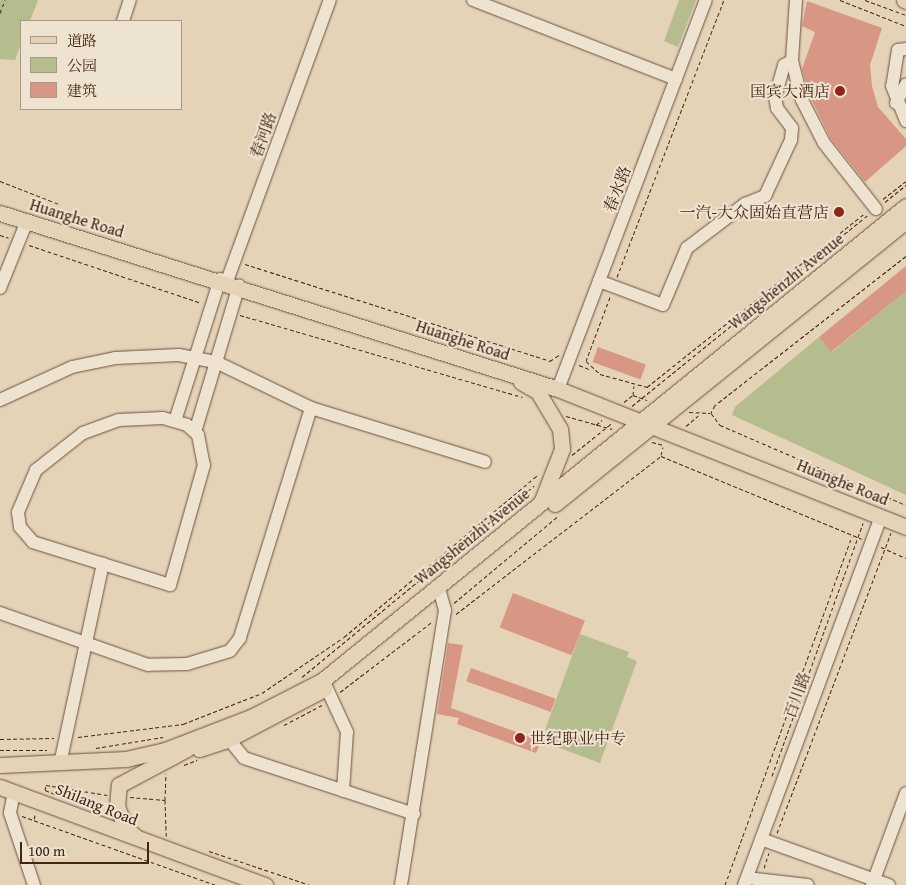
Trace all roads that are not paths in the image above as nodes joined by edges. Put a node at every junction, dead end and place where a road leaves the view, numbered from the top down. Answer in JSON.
{"nodes":[{"id":1,"x":130,"y":0,"type":"edge"},
{"id":2,"x":330,"y":0,"type":"edge"},
{"id":3,"x":473,"y":0,"type":"edge"},
{"id":4,"x":706,"y":0,"type":"edge"},
{"id":5,"x":796,"y":0,"type":"edge"},
{"id":6,"x":123,"y":20,"type":"edge"},
{"id":7,"x":906,"y":49,"type":"edge"},
{"id":8,"x":792,"y":61,"type":"junction"},
{"id":9,"x":676,"y":79,"type":"junction"},
{"id":10,"x":906,"y":84,"type":"edge"},
{"id":11,"x":896,"y":103,"type":"junction"},
{"id":12,"x":906,"y":121,"type":"edge"},
{"id":13,"x":906,"y":206,"type":"edge"},
{"id":14,"x":876,"y":210,"type":"road end"},
{"id":15,"x":0,"y":213,"type":"edge"},
{"id":16,"x":27,"y":221,"type":"junction"},
{"id":17,"x":906,"y":221,"type":"edge"},
{"id":18,"x":599,"y":281,"type":"junction"},
{"id":19,"x":229,"y":282,"type":"junction"},
{"id":20,"x":0,"y":288,"type":"edge"},
{"id":21,"x":196,"y":357,"type":"junction"},
{"id":22,"x":216,"y":362,"type":"junction"},
{"id":23,"x":503,"y":371,"type":"junction"},
{"id":24,"x":558,"y":389,"type":"junction"},
{"id":25,"x":1,"y":397,"type":"edge"},
{"id":26,"x":311,"y":408,"type":"junction"},
{"id":27,"x":175,"y":421,"type":"junction"},
{"id":28,"x":649,"y":423,"type":"junction"},
{"id":29,"x":195,"y":432,"type":"junction"},
{"id":30,"x":633,"y":436,"type":"junction"},
{"id":31,"x":485,"y":462,"type":"dead end"},
{"id":32,"x":541,"y":503,"type":"junction"},
{"id":33,"x":888,"y":519,"type":"edge"},
{"id":34,"x":103,"y":564,"type":"junction"},
{"id":35,"x":439,"y":590,"type":"junction"},
{"id":36,"x":0,"y":613,"type":"edge"},
{"id":37,"x":85,"y":642,"type":"junction"},
{"id":38,"x":325,"y":684,"type":"junction"},
{"id":39,"x":224,"y":735,"type":"junction"},
{"id":40,"x":199,"y":740,"type":"junction"},
{"id":41,"x":63,"y":751,"type":"junction"},
{"id":42,"x":179,"y":755,"type":"junction"},
{"id":43,"x":0,"y":764,"type":"edge"},
{"id":44,"x":0,"y":773,"type":"edge"},
{"id":45,"x":343,"y":791,"type":"junction"},
{"id":46,"x":7,"y":792,"type":"edge"},
{"id":47,"x":906,"y":793,"type":"edge"},
{"id":48,"x":414,"y":814,"type":"junction"},
{"id":49,"x":139,"y":840,"type":"junction"},
{"id":50,"x":767,"y":841,"type":"junction"},
{"id":51,"x":750,"y":881,"type":"edge"},
{"id":52,"x":873,"y":882,"type":"edge"},
{"id":53,"x":34,"y":885,"type":"edge"},
{"id":54,"x":253,"y":885,"type":"edge"},
{"id":55,"x":265,"y":885,"type":"edge"},
{"id":56,"x":401,"y":885,"type":"edge"},
{"id":57,"x":808,"y":885,"type":"edge"},
{"id":58,"x":889,"y":885,"type":"edge"}],
"edges":[{"from":1,"to":6,"type":"street"},
{"from":2,"to":19,"type":"street","name":"春河路"},
{"from":3,"to":9,"type":"street"},
{"from":4,"to":9,"type":"street","name":"春水路"},
{"from":5,"to":8,"type":"street"},
{"from":7,"to":11,"type":"street"},
{"from":8,"to":14,"type":"street"},
{"from":8,"to":18,"type":"street"},
{"from":9,"to":18,"type":"street","name":"春水路"},
{"from":10,"to":11,"type":"street"},
{"from":11,"to":12,"type":"street"},
{"from":13,"to":28,"type":"main road","name":"Wangshenzhi Avenue"},
{"from":15,"to":16,"type":"main road","name":"Huanghe Road"},
{"from":16,"to":19,"type":"main road","name":"Huanghe Road"},
{"from":16,"to":20,"type":"street"},
{"from":17,"to":28,"type":"main road"},
{"from":18,"to":24,"type":"street","name":"春水路"},
{"from":19,"to":21,"type":"street"},
{"from":19,"to":22,"type":"street"},
{"from":19,"to":23,"type":"main road","name":"Huanghe Road"},
{"from":21,"to":22,"type":"street"},
{"from":21,"to":25,"type":"street"},
{"from":21,"to":27,"type":"street"},
{"from":22,"to":26,"type":"street"},
{"from":22,"to":29,"type":"street"},
{"from":23,"to":24,"type":"main road","name":"Huanghe Road"},
{"from":23,"to":32,"type":"main road"},
{"from":24,"to":28,"type":"main road","name":"Huanghe Road"},
{"from":26,"to":31,"type":"street"},
{"from":26,"to":37,"type":"street"},
{"from":27,"to":29,"type":"street"},
{"from":27,"to":34,"type":"street"},
{"from":28,"to":30,"type":"main road","name":"Wangshenzhi Avenue"},
{"from":28,"to":33,"type":"main road","name":"Huanghe Road"},
{"from":29,"to":34,"type":"street"},
{"from":30,"to":32,"type":"main road","name":"Wangshenzhi Avenue"},
{"from":30,"to":35,"type":"main road"},
{"from":32,"to":35,"type":"main road","name":"Wangshenzhi Avenue"},
{"from":33,"to":50,"type":"street","name":"百川路"},
{"from":34,"to":37,"type":"street"},
{"from":35,"to":38,"type":"main road","name":"Wangshenzhi Avenue"},
{"from":35,"to":48,"type":"street"},
{"from":36,"to":37,"type":"street"},
{"from":37,"to":41,"type":"street"},
{"from":38,"to":39,"type":"main road","name":"Wangshenzhi Avenue"},
{"from":38,"to":45,"type":"street"},
{"from":39,"to":40,"type":"main road","name":"Wangshenzhi Avenue"},
{"from":39,"to":42,"type":"main road"},
{"from":39,"to":45,"type":"street"},
{"from":40,"to":41,"type":"main road","name":"Wangshenzhi Avenue"},
{"from":40,"to":42,"type":"main road"},
{"from":41,"to":43,"type":"main road","name":"Wangshenzhi Avenue"},
{"from":42,"to":44,"type":"main road"},
{"from":42,"to":49,"type":"main road"},
{"from":45,"to":48,"type":"street"},
{"from":46,"to":49,"type":"main road","name":"Shilang Road"},
{"from":46,"to":53,"type":"street"},
{"from":46,"to":54,"type":"main road","name":"Shilang Road"},
{"from":47,"to":52,"type":"street"},
{"from":48,"to":56,"type":"street"},
{"from":49,"to":55,"type":"main road","name":"Shilang Road"},
{"from":50,"to":51,"type":"street","name":"百川路"},
{"from":50,"to":52,"type":"street"},
{"from":51,"to":57,"type":"street"},
{"from":52,"to":58,"type":"street"}]}
